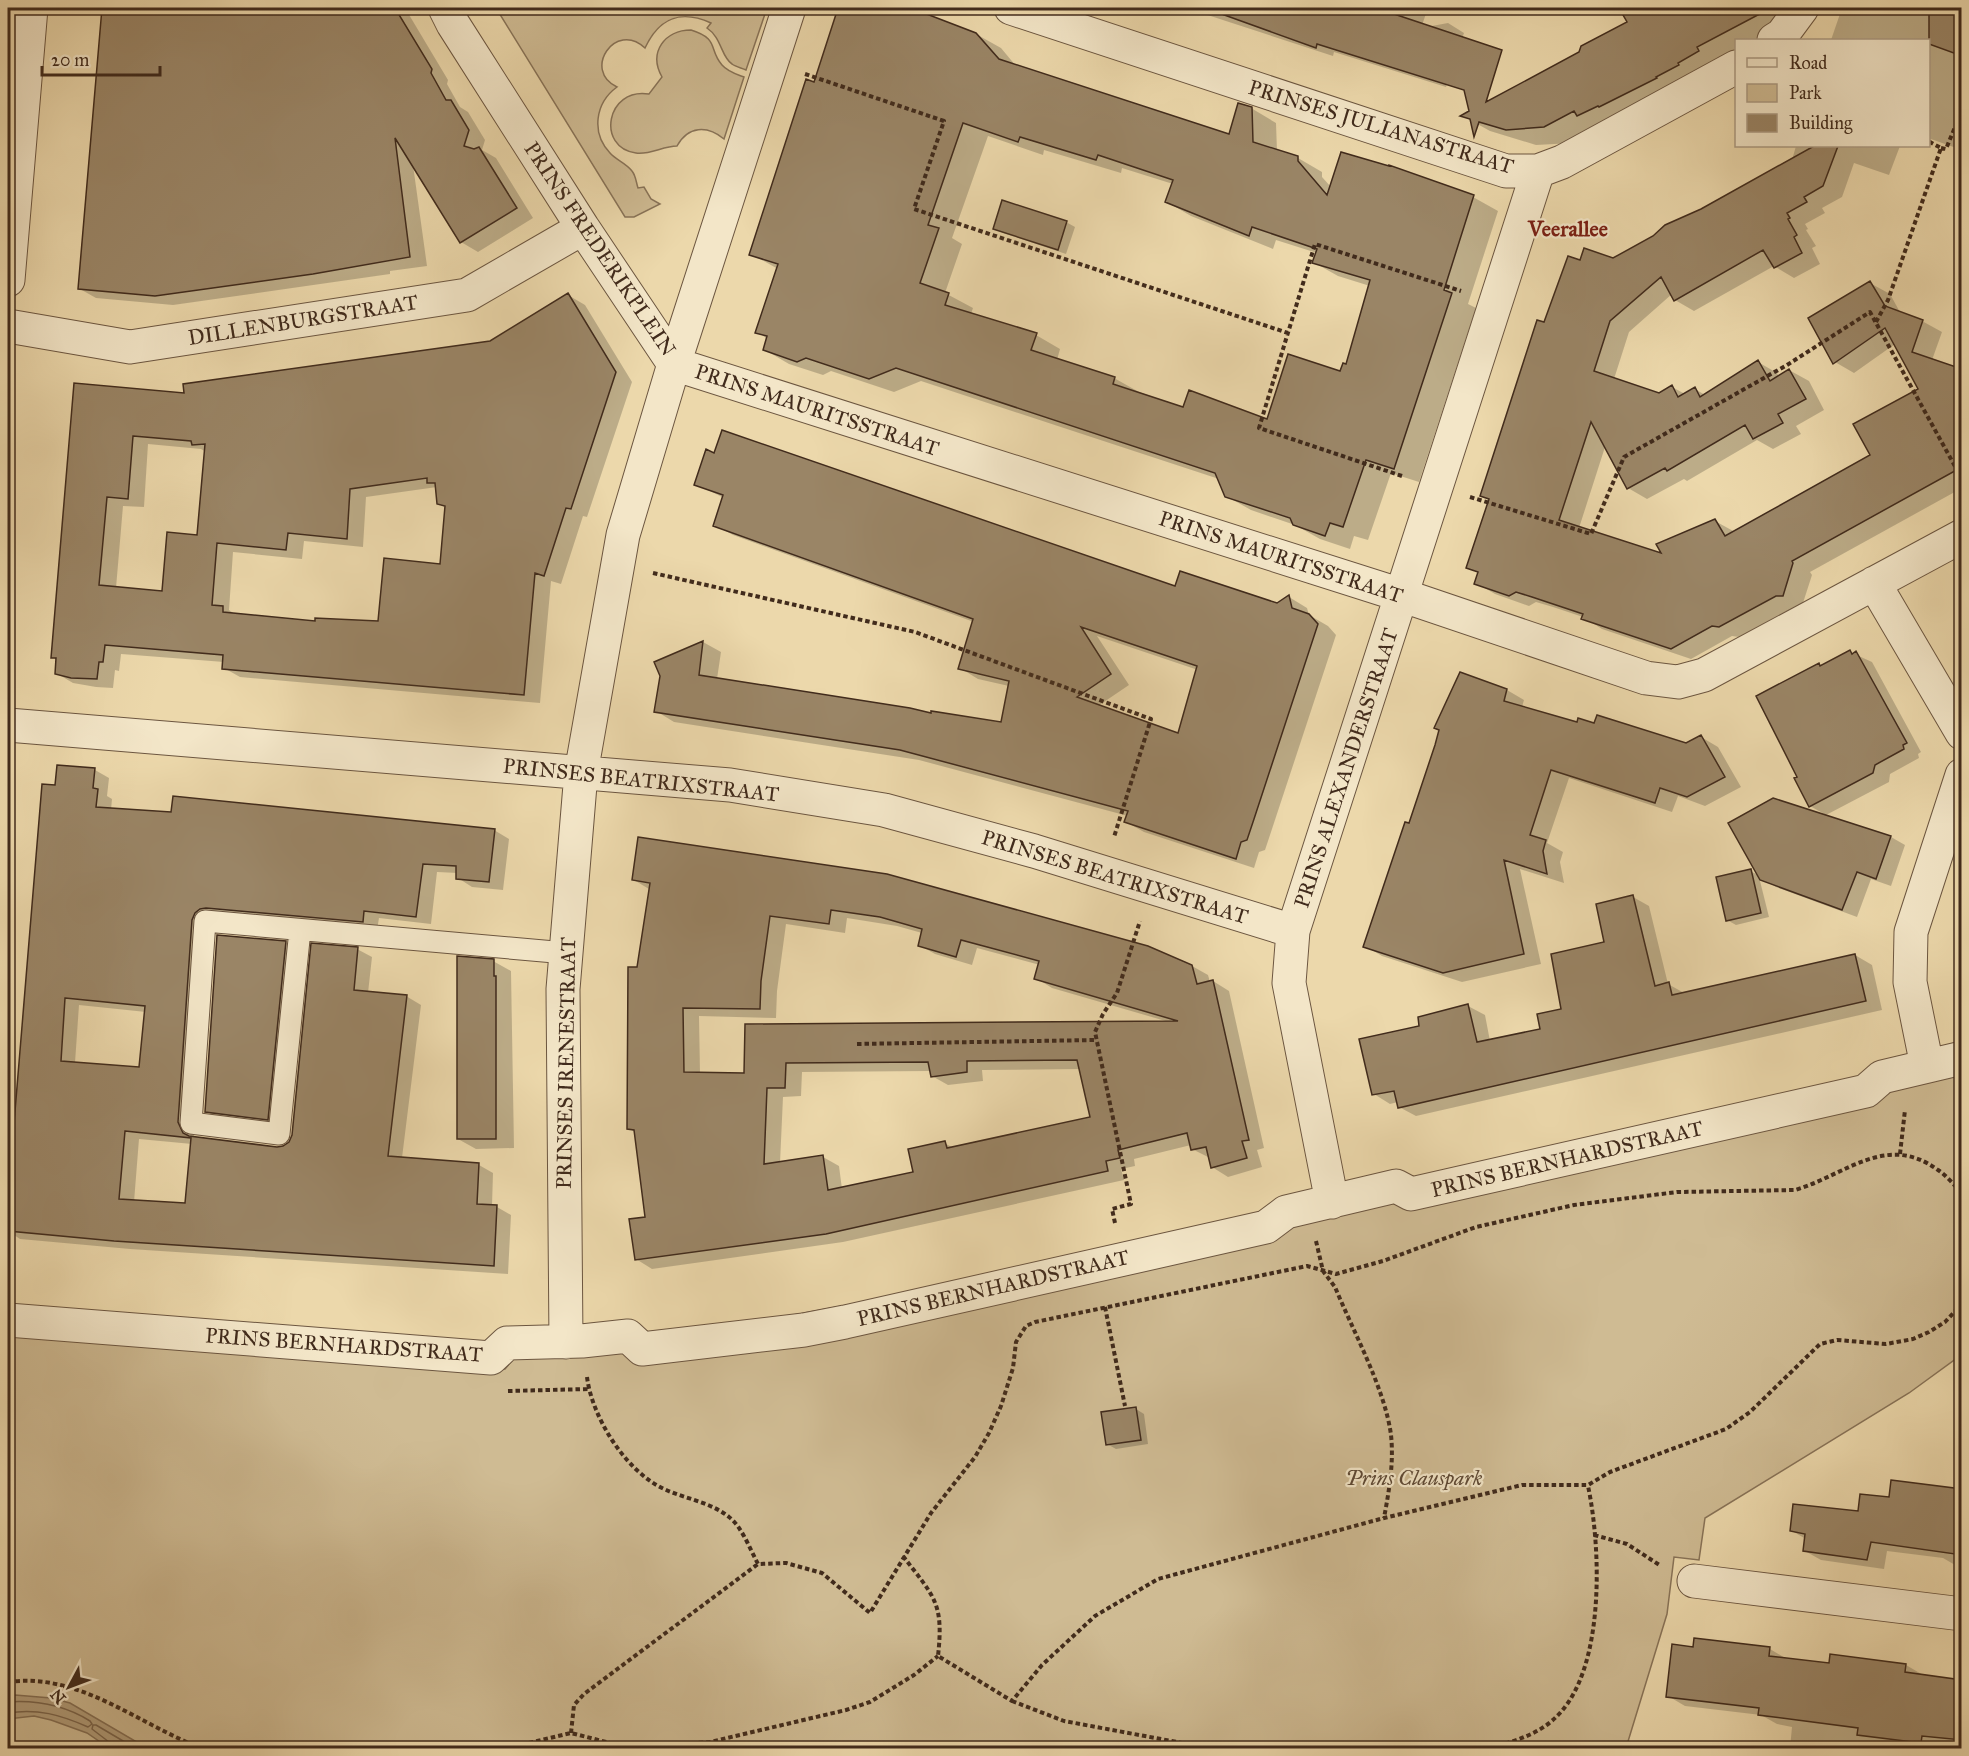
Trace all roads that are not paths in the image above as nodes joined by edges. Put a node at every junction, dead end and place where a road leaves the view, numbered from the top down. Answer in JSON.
{"nodes":[{"id":1,"x":31,"y":8,"type":"edge"},
{"id":2,"x":445,"y":8,"type":"edge"},
{"id":3,"x":789,"y":8,"type":"edge"},
{"id":4,"x":1011,"y":8,"type":"edge"},
{"id":5,"x":1802,"y":8,"type":"edge"},
{"id":6,"x":1775,"y":39,"type":"edge"},
{"id":7,"x":1735,"y":68,"type":"edge"},
{"id":8,"x":1538,"y":171,"type":"junction"},
{"id":9,"x":583,"y":228,"type":"junction"},
{"id":10,"x":8,"y":280,"type":"edge"},
{"id":11,"x":8,"y":326,"type":"edge"},
{"id":12,"x":674,"y":364,"type":"junction"},
{"id":13,"x":1962,"y":536,"type":"edge"},
{"id":14,"x":1874,"y":584,"type":"junction"},
{"id":15,"x":1401,"y":596,"type":"junction"},
{"id":16,"x":8,"y":725,"type":"edge"},
{"id":17,"x":1962,"y":734,"type":"edge"},
{"id":18,"x":581,"y":773,"type":"junction"},
{"id":19,"x":1962,"y":775,"type":"edge"},
{"id":20,"x":300,"y":930,"type":"junction"},
{"id":21,"x":1293,"y":931,"type":"junction"},
{"id":22,"x":566,"y":953,"type":"junction"},
{"id":23,"x":1962,"y":1059,"type":"edge"},
{"id":24,"x":1927,"y":1066,"type":"junction"},
{"id":25,"x":1321,"y":1204,"type":"junction"},
{"id":26,"x":8,"y":1320,"type":"edge"},
{"id":27,"x":574,"y":1342,"type":"junction"},
{"id":28,"x":1694,"y":1581,"type":"road end"},
{"id":29,"x":1962,"y":1614,"type":"edge"}],
"edges":[{"from":1,"to":10,"type":"street"},
{"from":2,"to":9,"type":"street","name":"PRINS FREDERIKPLEIN"},
{"from":3,"to":12,"type":"street","name":"PRINS FREDERIKPLEIN"},
{"from":4,"to":8,"type":"street","name":"PRINSES JULIANASTRAAT"},
{"from":5,"to":6,"type":"street"},
{"from":7,"to":8,"type":"street","name":"PRINSES JULIANASTRAAT"},
{"from":8,"to":15,"type":"street","name":"PRINS ALEXANDERSTRAAT"},
{"from":9,"to":11,"type":"street","name":"DILLENBURGSTRAAT"},
{"from":9,"to":12,"type":"street","name":"PRINS FREDERIKPLEIN"},
{"from":12,"to":15,"type":"street","name":"PRINS MAURITSSTRAAT"},
{"from":12,"to":18,"type":"street","name":"PRINSES IRENESTRAAT"},
{"from":13,"to":14,"type":"street","name":"PRINS MAURITSSTRAAT"},
{"from":14,"to":15,"type":"street","name":"PRINS MAURITSSTRAAT"},
{"from":14,"to":17,"type":"street"},
{"from":15,"to":21,"type":"street","name":"PRINS ALEXANDERSTRAAT"},
{"from":16,"to":18,"type":"street","name":"PRINSES BEATRIXSTRAAT"},
{"from":18,"to":21,"type":"street","name":"PRINSES BEATRIXSTRAAT"},
{"from":18,"to":22,"type":"street","name":"PRINSES IRENESTRAAT"},
{"from":19,"to":24,"type":"street"},
{"from":20,"to":20,"type":"lane"},
{"from":20,"to":22,"type":"lane"},
{"from":21,"to":25,"type":"street","name":"PRINS ALEXANDERSTRAAT"},
{"from":22,"to":27,"type":"street","name":"PRINSES IRENESTRAAT"},
{"from":23,"to":24,"type":"street","name":"PRINS BERNHARDSTRAAT"},
{"from":24,"to":25,"type":"street","name":"PRINS BERNHARDSTRAAT"},
{"from":25,"to":27,"type":"street","name":"PRINS BERNHARDSTRAAT"},
{"from":26,"to":27,"type":"street","name":"PRINS BERNHARDSTRAAT"},
{"from":28,"to":29,"type":"street"}]}
